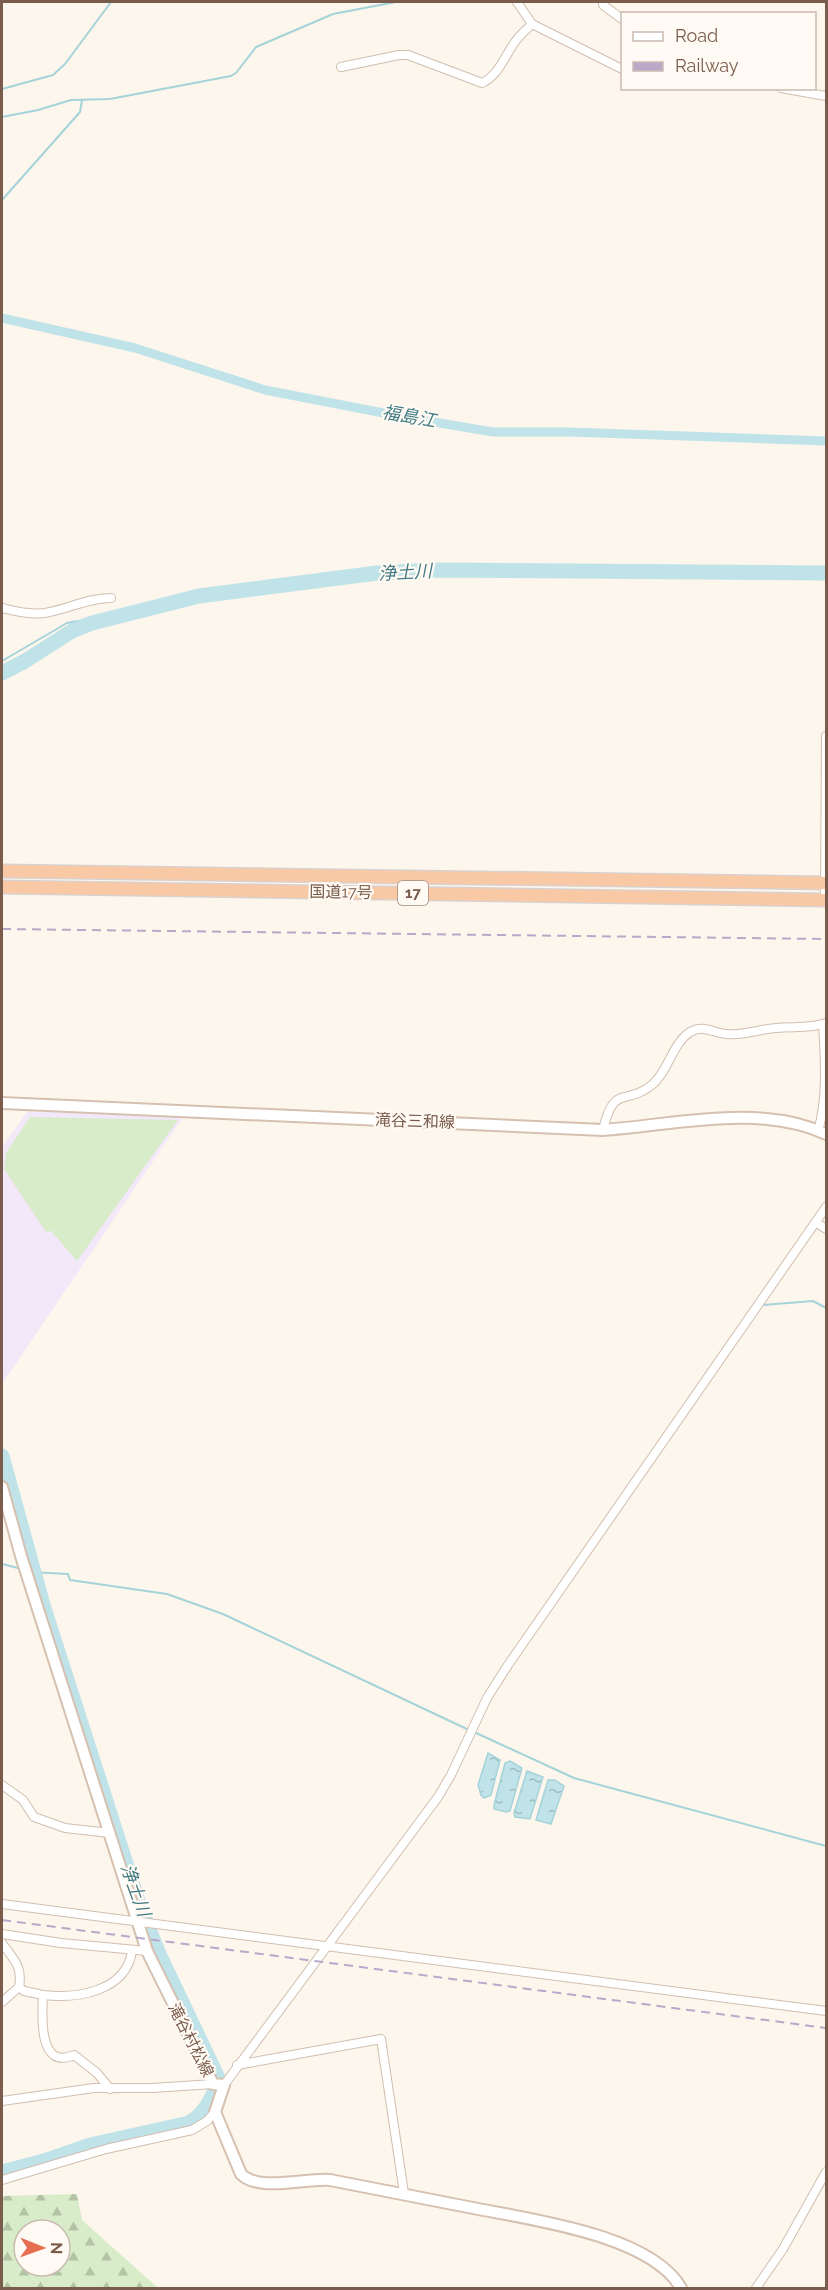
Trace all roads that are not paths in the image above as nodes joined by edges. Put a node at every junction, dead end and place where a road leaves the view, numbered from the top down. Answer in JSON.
{"nodes":[{"id":1,"x":517,"y":2,"type":"edge"},
{"id":2,"x":603,"y":2,"type":"edge"},
{"id":3,"x":621,"y":18,"type":"edge"},
{"id":4,"x":532,"y":24,"type":"junction"},
{"id":5,"x":341,"y":67,"type":"dead end"},
{"id":6,"x":621,"y":68,"type":"edge"},
{"id":7,"x":792,"y":90,"type":"edge"},
{"id":8,"x":826,"y":96,"type":"edge"},
{"id":9,"x":111,"y":598,"type":"dead end"},
{"id":10,"x":2,"y":608,"type":"edge"},
{"id":11,"x":826,"y":736,"type":"edge"},
{"id":12,"x":2,"y":871,"type":"edge"},
{"id":13,"x":825,"y":884,"type":"edge"},
{"id":14,"x":2,"y":887,"type":"edge"},
{"id":15,"x":826,"y":900,"type":"edge"},
{"id":16,"x":825,"y":1024,"type":"edge"},
{"id":17,"x":2,"y":1103,"type":"edge"},
{"id":18,"x":603,"y":1130,"type":"junction"},
{"id":19,"x":822,"y":1132,"type":"edge"},
{"id":20,"x":826,"y":1208,"type":"edge"},
{"id":21,"x":817,"y":1223,"type":"junction"},
{"id":22,"x":826,"y":1228,"type":"edge"},
{"id":23,"x":2,"y":1487,"type":"edge"},
{"id":24,"x":2,"y":1785,"type":"edge"},
{"id":25,"x":110,"y":1833,"type":"junction"},
{"id":26,"x":2,"y":1904,"type":"edge"},
{"id":27,"x":138,"y":1922,"type":"junction"},
{"id":28,"x":2,"y":1934,"type":"edge"},
{"id":29,"x":2,"y":1943,"type":"edge"},
{"id":30,"x":326,"y":1946,"type":"junction"},
{"id":31,"x":132,"y":1951,"type":"junction"},
{"id":32,"x":147,"y":1951,"type":"junction"},
{"id":33,"x":19,"y":1987,"type":"junction"},
{"id":34,"x":43,"y":1995,"type":"junction"},
{"id":35,"x":2,"y":2002,"type":"edge"},
{"id":36,"x":826,"y":2011,"type":"edge"},
{"id":37,"x":237,"y":2065,"type":"junction"},
{"id":38,"x":218,"y":2084,"type":"junction"},
{"id":39,"x":110,"y":2089,"type":"junction"},
{"id":40,"x":2,"y":2101,"type":"edge"},
{"id":41,"x":214,"y":2112,"type":"junction"},
{"id":42,"x":826,"y":2172,"type":"edge"},
{"id":43,"x":2,"y":2180,"type":"edge"},
{"id":44,"x":404,"y":2193,"type":"junction"},
{"id":45,"x":681,"y":2289,"type":"edge"},
{"id":46,"x":756,"y":2289,"type":"edge"}],
"edges":[{"from":1,"to":4,"type":"street"},
{"from":2,"to":3,"type":"street"},
{"from":4,"to":5,"type":"street"},
{"from":4,"to":6,"type":"street"},
{"from":7,"to":8,"type":"street"},
{"from":9,"to":10,"type":"street"},
{"from":11,"to":13,"type":"street"},
{"from":12,"to":13,"type":"highway","name":"国道17号","number":"17"},
{"from":13,"to":15,"type":"street"},
{"from":14,"to":15,"type":"highway","name":"国道17号","number":"17"},
{"from":16,"to":18,"type":"street"},
{"from":16,"to":19,"type":"street"},
{"from":17,"to":18,"type":"main road","name":"滝谷三和線"},
{"from":18,"to":19,"type":"main road","name":"滝谷三和線"},
{"from":20,"to":21,"type":"street"},
{"from":21,"to":22,"type":"street"},
{"from":21,"to":30,"type":"street"},
{"from":23,"to":25,"type":"main road","name":"滝谷村松線"},
{"from":24,"to":25,"type":"street"},
{"from":25,"to":27,"type":"main road","name":"滝谷村松線"},
{"from":26,"to":27,"type":"street"},
{"from":27,"to":30,"type":"street"},
{"from":27,"to":32,"type":"main road","name":"滝谷村松線"},
{"from":28,"to":31,"type":"street"},
{"from":29,"to":33,"type":"street"},
{"from":30,"to":36,"type":"street"},
{"from":30,"to":37,"type":"street"},
{"from":31,"to":32,"type":"street"},
{"from":31,"to":34,"type":"street"},
{"from":32,"to":38,"type":"main road","name":"滝谷村松線"},
{"from":33,"to":34,"type":"street"},
{"from":33,"to":35,"type":"street"},
{"from":34,"to":39,"type":"street"},
{"from":37,"to":38,"type":"street"},
{"from":37,"to":44,"type":"street"},
{"from":38,"to":39,"type":"street"},
{"from":38,"to":41,"type":"main road","name":"滝谷村松線"},
{"from":39,"to":40,"type":"street"},
{"from":41,"to":43,"type":"street"},
{"from":41,"to":44,"type":"main road"},
{"from":42,"to":46,"type":"street"},
{"from":44,"to":45,"type":"main road"}]}
